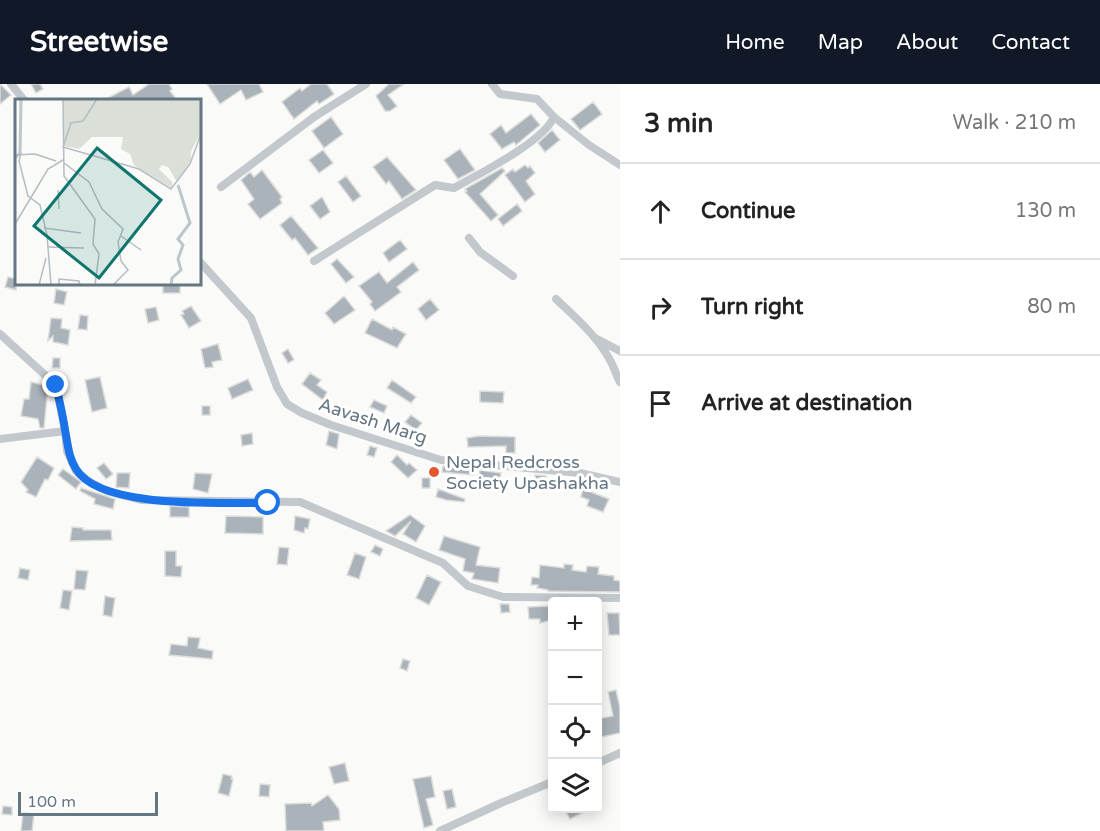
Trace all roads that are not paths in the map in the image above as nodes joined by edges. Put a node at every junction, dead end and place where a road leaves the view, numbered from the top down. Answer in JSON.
{"nodes":[{"id":1,"x":11,"y":84,"type":"edge"},
{"id":2,"x":366,"y":84,"type":"edge"},
{"id":3,"x":492,"y":84,"type":"edge"},
{"id":4,"x":23,"y":99,"type":"edge"},
{"id":5,"x":554,"y":117,"type":"junction"},
{"id":6,"x":620,"y":165,"type":"edge"},
{"id":7,"x":221,"y":187,"type":"dead end"},
{"id":8,"x":469,"y":238,"type":"dead end"},
{"id":9,"x":314,"y":261,"type":"dead end"},
{"id":10,"x":201,"y":263,"type":"edge"},
{"id":11,"x":513,"y":276,"type":"dead end"},
{"id":12,"x":556,"y":299,"type":"dead end"},
{"id":13,"x":0,"y":334,"type":"edge"},
{"id":14,"x":594,"y":337,"type":"junction"},
{"id":15,"x":620,"y":351,"type":"edge"},
{"id":16,"x":620,"y":382,"type":"edge"},
{"id":17,"x":65,"y":431,"type":"junction"},
{"id":18,"x":0,"y":439,"type":"edge"},
{"id":19,"x":620,"y":482,"type":"edge"},
{"id":20,"x":620,"y":598,"type":"edge"},
{"id":21,"x":620,"y":753,"type":"edge"},
{"id":22,"x":602,"y":761,"type":"edge"},
{"id":23,"x":548,"y":784,"type":"edge"},
{"id":24,"x":440,"y":831,"type":"edge"}],
"edges":[{"from":1,"to":4,"type":"street"},
{"from":2,"to":7,"type":"street"},
{"from":3,"to":5,"type":"street"},
{"from":5,"to":6,"type":"street"},
{"from":5,"to":9,"type":"street"},
{"from":8,"to":11,"type":"street"},
{"from":10,"to":19,"type":"street","name":"Aavash Marg"},
{"from":12,"to":14,"type":"street"},
{"from":13,"to":17,"type":"street"},
{"from":14,"to":15,"type":"street"},
{"from":14,"to":16,"type":"street"},
{"from":17,"to":18,"type":"street"},
{"from":17,"to":20,"type":"street"},
{"from":21,"to":22,"type":"street"},
{"from":23,"to":24,"type":"street"}]}
